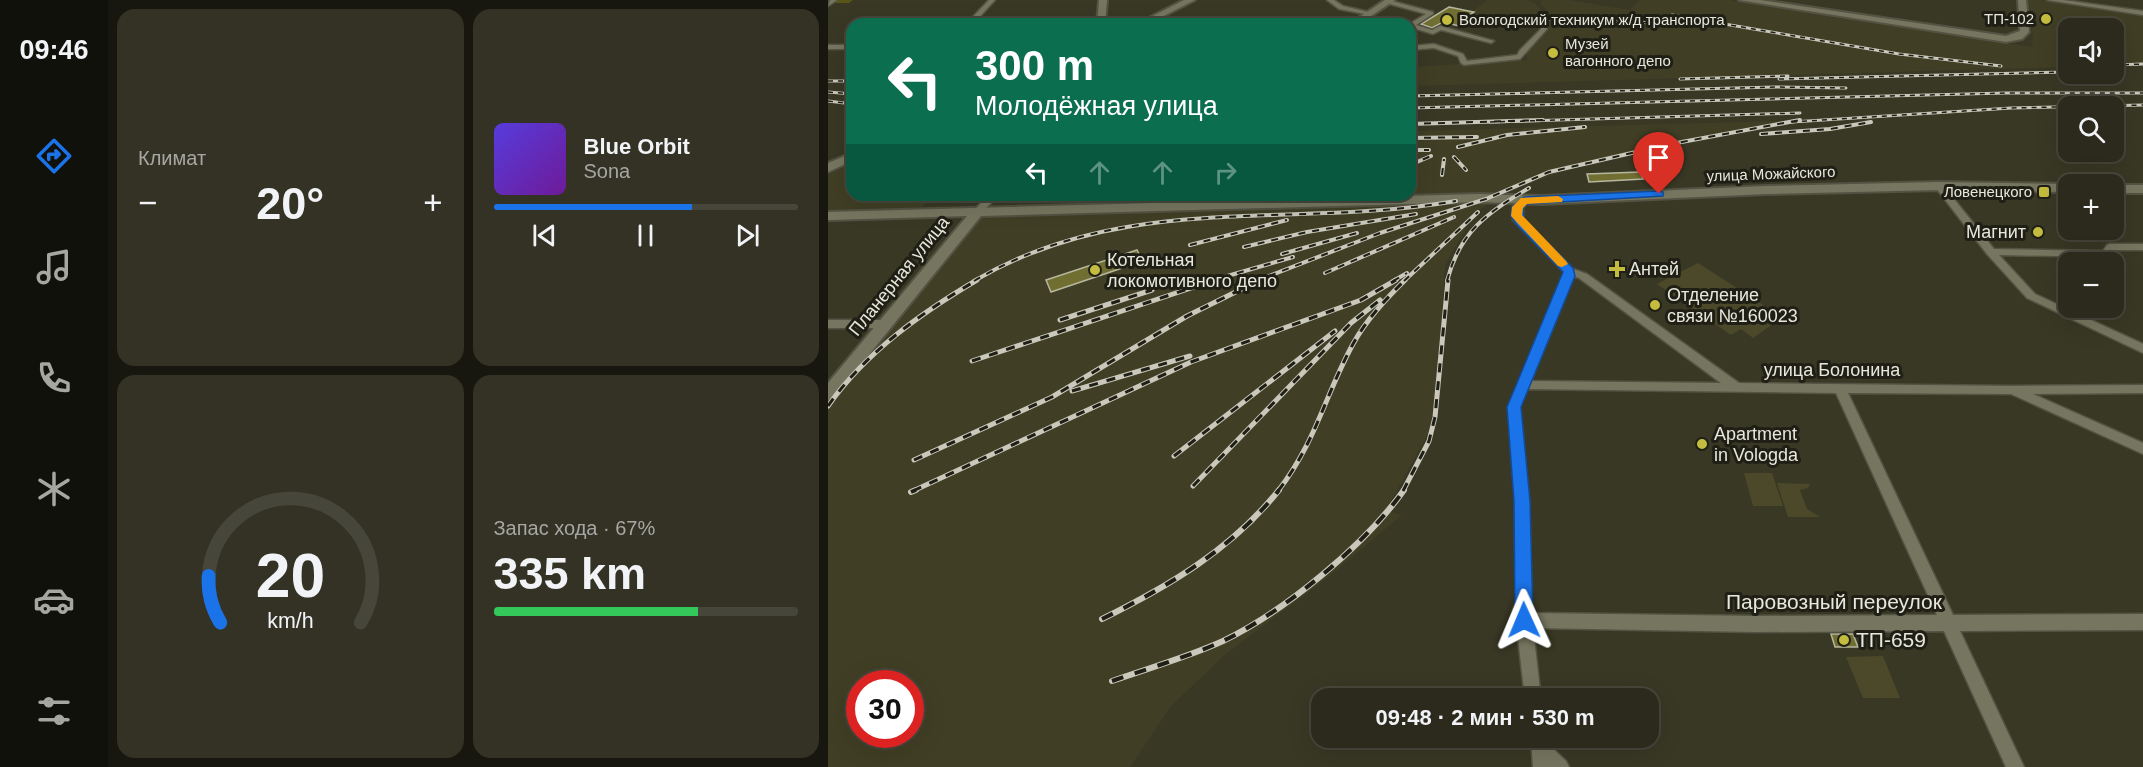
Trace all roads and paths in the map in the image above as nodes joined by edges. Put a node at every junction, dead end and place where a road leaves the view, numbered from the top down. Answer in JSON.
{"nodes":[{"id":1,"x":992,"y":0,"type":"edge"},
{"id":2,"x":1104,"y":0,"type":"edge"},
{"id":3,"x":1191,"y":0,"type":"edge"},
{"id":4,"x":1330,"y":0,"type":"edge"},
{"id":5,"x":1743,"y":0,"type":"edge"},
{"id":6,"x":2022,"y":0,"type":"edge"},
{"id":7,"x":2050,"y":0,"type":"edge"},
{"id":8,"x":1389,"y":1,"type":"edge"},
{"id":9,"x":2143,"y":13,"type":"edge"},
{"id":10,"x":1370,"y":14,"type":"junction"},
{"id":11,"x":975,"y":18,"type":"edge"},
{"id":12,"x":1101,"y":18,"type":"edge"},
{"id":13,"x":1154,"y":18,"type":"edge"},
{"id":14,"x":1363,"y":18,"type":"edge"},
{"id":15,"x":1416,"y":22,"type":"edge"},
{"id":16,"x":1543,"y":24,"type":"dead end"},
{"id":17,"x":1416,"y":27,"type":"edge"},
{"id":18,"x":1491,"y":41,"type":"dead end"},
{"id":19,"x":828,"y":47,"type":"edge"},
{"id":20,"x":846,"y":47,"type":"edge"},
{"id":21,"x":1416,"y":48,"type":"edge"},
{"id":22,"x":1939,"y":186,"type":"junction"},
{"id":23,"x":2058,"y":188,"type":"edge"},
{"id":24,"x":2124,"y":189,"type":"edge"},
{"id":25,"x":2143,"y":189,"type":"edge"},
{"id":26,"x":1416,"y":200,"type":"edge"},
{"id":27,"x":988,"y":201,"type":"edge"},
{"id":28,"x":1364,"y":201,"type":"edge"},
{"id":29,"x":1524,"y":201,"type":"junction"},
{"id":30,"x":978,"y":211,"type":"junction"},
{"id":31,"x":828,"y":216,"type":"edge"},
{"id":32,"x":2143,"y":247,"type":"edge"},
{"id":33,"x":1991,"y":252,"type":"junction"},
{"id":34,"x":1569,"y":271,"type":"junction"},
{"id":35,"x":828,"y":324,"type":"edge"},
{"id":36,"x":884,"y":324,"type":"junction"},
{"id":37,"x":2143,"y":349,"type":"edge"},
{"id":38,"x":1522,"y":385,"type":"junction"},
{"id":39,"x":1736,"y":387,"type":"junction"},
{"id":40,"x":1840,"y":388,"type":"junction"},
{"id":41,"x":2143,"y":389,"type":"edge"},
{"id":42,"x":2012,"y":390,"type":"junction"},
{"id":43,"x":828,"y":394,"type":"edge"},
{"id":44,"x":2143,"y":449,"type":"edge"},
{"id":45,"x":1524,"y":620,"type":"junction"},
{"id":46,"x":2143,"y":622,"type":"edge"},
{"id":47,"x":1949,"y":623,"type":"junction"},
{"id":48,"x":1532,"y":688,"type":"edge"},
{"id":49,"x":1541,"y":752,"type":"edge"},
{"id":50,"x":1560,"y":767,"type":"edge"},
{"id":51,"x":2015,"y":767,"type":"edge"}],
"edges":[{"from":1,"to":11,"type":"street"},
{"from":2,"to":12,"type":"main road"},
{"from":3,"to":13,"type":"main road"},
{"from":4,"to":10,"type":"street"},
{"from":5,"to":6,"type":"main road"},
{"from":7,"to":9,"type":"street"},
{"from":8,"to":10,"type":"main road"},
{"from":8,"to":15,"type":"street"},
{"from":10,"to":14,"type":"main road"},
{"from":16,"to":21,"type":"street"},
{"from":17,"to":18,"type":"street"},
{"from":19,"to":20,"type":"street"},
{"from":22,"to":23,"type":"main road","name":"улица Можайского"},
{"from":22,"to":29,"type":"main road","name":"улица Можайского"},
{"from":22,"to":33,"type":"street"},
{"from":24,"to":25,"type":"main road"},
{"from":26,"to":29,"type":"main road","name":"улица Можайского"},
{"from":27,"to":30,"type":"street"},
{"from":28,"to":30,"type":"main road","name":"улица Можайского"},
{"from":29,"to":34,"type":"street"},
{"from":30,"to":31,"type":"main road","name":"улица Можайского"},
{"from":30,"to":36,"type":"main road","name":"Планерная улица"},
{"from":32,"to":33,"type":"street"},
{"from":33,"to":37,"type":"street"},
{"from":34,"to":38,"type":"street"},
{"from":34,"to":39,"type":"street"},
{"from":35,"to":36,"type":"street"},
{"from":36,"to":43,"type":"main road","name":"Планерная улица"},
{"from":38,"to":39,"type":"street","name":"улица Болонина"},
{"from":38,"to":45,"type":"street"},
{"from":39,"to":40,"type":"street","name":"улица Болонина"},
{"from":40,"to":42,"type":"street","name":"улица Болонина"},
{"from":40,"to":47,"type":"street"},
{"from":41,"to":42,"type":"street","name":"улица Болонина"},
{"from":42,"to":44,"type":"street"},
{"from":45,"to":47,"type":"street","name":"Паровозный переулок"},
{"from":45,"to":48,"type":"street"},
{"from":46,"to":47,"type":"street","name":"Паровозный переулок"},
{"from":47,"to":51,"type":"street"},
{"from":49,"to":50,"type":"street"}]}
